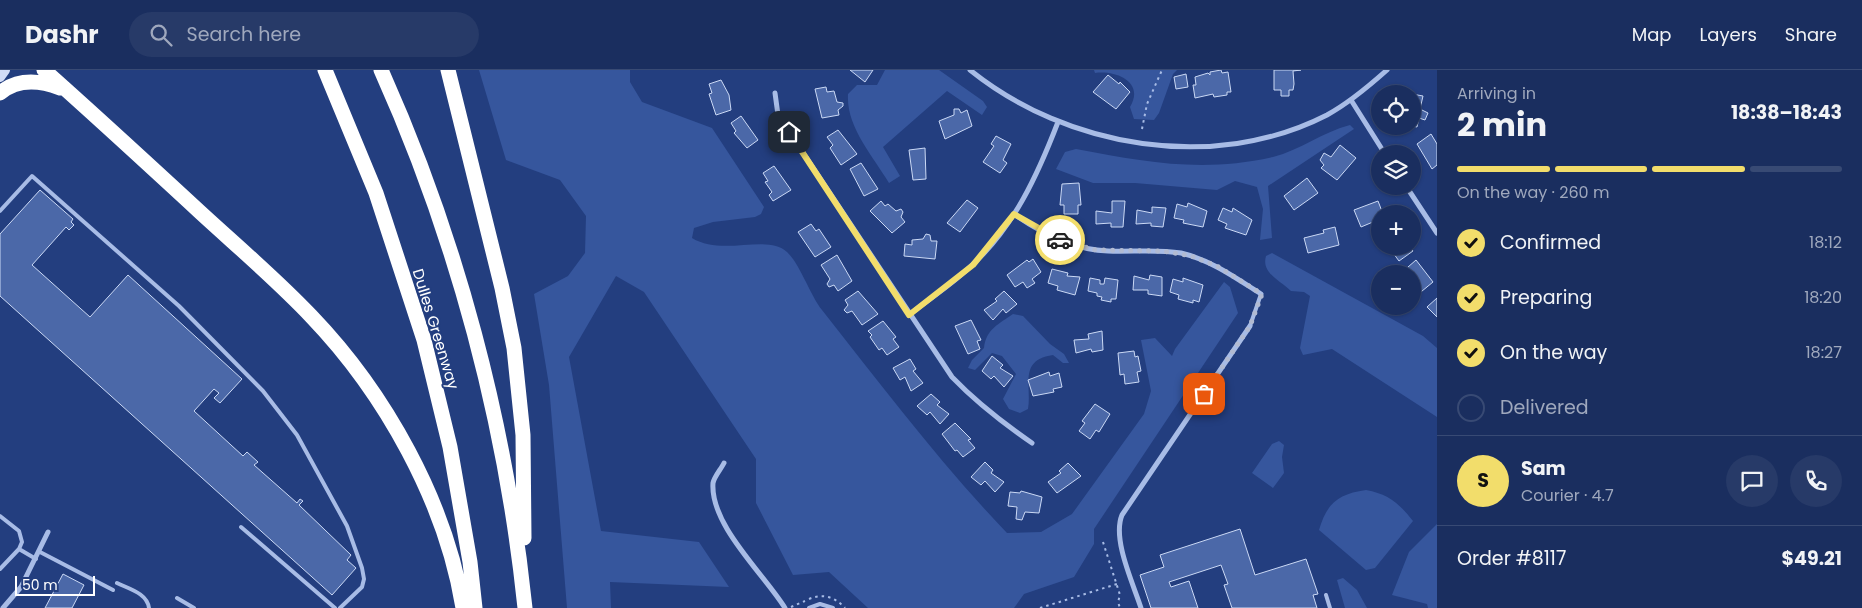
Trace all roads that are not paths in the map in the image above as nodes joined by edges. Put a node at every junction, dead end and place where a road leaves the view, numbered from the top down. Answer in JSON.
{"nodes":[{"id":1,"x":5,"y":70,"type":"edge"},
{"id":2,"x":44,"y":70,"type":"edge"},
{"id":3,"x":326,"y":70,"type":"edge"},
{"id":4,"x":381,"y":70,"type":"edge"},
{"id":5,"x":448,"y":70,"type":"edge"},
{"id":6,"x":970,"y":70,"type":"edge"},
{"id":7,"x":1387,"y":70,"type":"edge"},
{"id":8,"x":0,"y":77,"type":"edge"},
{"id":9,"x":68,"y":92,"type":"junction"},
{"id":10,"x":0,"y":93,"type":"edge"},
{"id":11,"x":775,"y":94,"type":"dead end"},
{"id":12,"x":1351,"y":100,"type":"junction"},
{"id":13,"x":1058,"y":122,"type":"junction"},
{"id":14,"x":1379,"y":145,"type":"edge"},
{"id":15,"x":1412,"y":195,"type":"edge"},
{"id":16,"x":0,"y":211,"type":"edge"},
{"id":17,"x":1014,"y":214,"type":"junction"},
{"id":18,"x":1437,"y":233,"type":"edge"},
{"id":19,"x":1262,"y":294,"type":"joint"},
{"id":20,"x":909,"y":315,"type":"junction"},
{"id":21,"x":1250,"y":326,"type":"joint"},
{"id":22,"x":1032,"y":443,"type":"dead end"},
{"id":23,"x":724,"y":463,"type":"dead end"},
{"id":24,"x":0,"y":516,"type":"edge"},
{"id":25,"x":241,"y":527,"type":"dead end"},
{"id":26,"x":48,"y":532,"type":"dead end"},
{"id":27,"x":18,"y":549,"type":"junction"},
{"id":28,"x":40,"y":552,"type":"junction"},
{"id":29,"x":37,"y":560,"type":"junction"},
{"id":30,"x":0,"y":569,"type":"edge"},
{"id":31,"x":117,"y":583,"type":"dead end"},
{"id":32,"x":113,"y":590,"type":"dead end"},
{"id":33,"x":1326,"y":595,"type":"dead end"},
{"id":34,"x":177,"y":598,"type":"dead end"},
{"id":35,"x":525,"y":604,"type":"edge"},
{"id":36,"x":3,"y":608,"type":"edge"},
{"id":37,"x":149,"y":608,"type":"edge"},
{"id":38,"x":194,"y":608,"type":"edge"},
{"id":39,"x":335,"y":608,"type":"edge"},
{"id":40,"x":340,"y":608,"type":"edge"},
{"id":41,"x":463,"y":608,"type":"edge"},
{"id":42,"x":475,"y":608,"type":"edge"},
{"id":43,"x":785,"y":608,"type":"edge"},
{"id":44,"x":809,"y":608,"type":"edge"},
{"id":45,"x":833,"y":608,"type":"edge"},
{"id":46,"x":1141,"y":608,"type":"edge"},
{"id":47,"x":1330,"y":608,"type":"edge"}],
"edges":[{"from":1,"to":8,"type":"main road"},
{"from":2,"to":9,"type":"highway"},
{"from":3,"to":42,"type":"highway","name":"Dulles Greenway"},
{"from":4,"to":35,"type":"highway"},
{"from":5,"to":35,"type":"highway"},
{"from":6,"to":13,"type":"street"},
{"from":7,"to":12,"type":"street"},
{"from":9,"to":10,"type":"highway"},
{"from":9,"to":41,"type":"highway"},
{"from":11,"to":20,"type":"street"},
{"from":12,"to":13,"type":"street"},
{"from":12,"to":14,"type":"street"},
{"from":13,"to":17,"type":"street"},
{"from":15,"to":18,"type":"street"},
{"from":16,"to":40,"type":"lane"},
{"from":17,"to":19,"type":"street"},
{"from":17,"to":20,"type":"street"},
{"from":19,"to":21,"type":"lane"},
{"from":20,"to":22,"type":"street"},
{"from":21,"to":46,"type":"street"},
{"from":23,"to":43,"type":"street"},
{"from":24,"to":27,"type":"lane"},
{"from":25,"to":39,"type":"lane"},
{"from":26,"to":28,"type":"street"},
{"from":27,"to":29,"type":"lane"},
{"from":27,"to":30,"type":"lane"},
{"from":28,"to":29,"type":"street"},
{"from":28,"to":32,"type":"lane"},
{"from":29,"to":36,"type":"street"},
{"from":31,"to":37,"type":"lane"},
{"from":33,"to":47,"type":"lane"},
{"from":34,"to":38,"type":"lane"},
{"from":44,"to":45,"type":"lane"}]}
